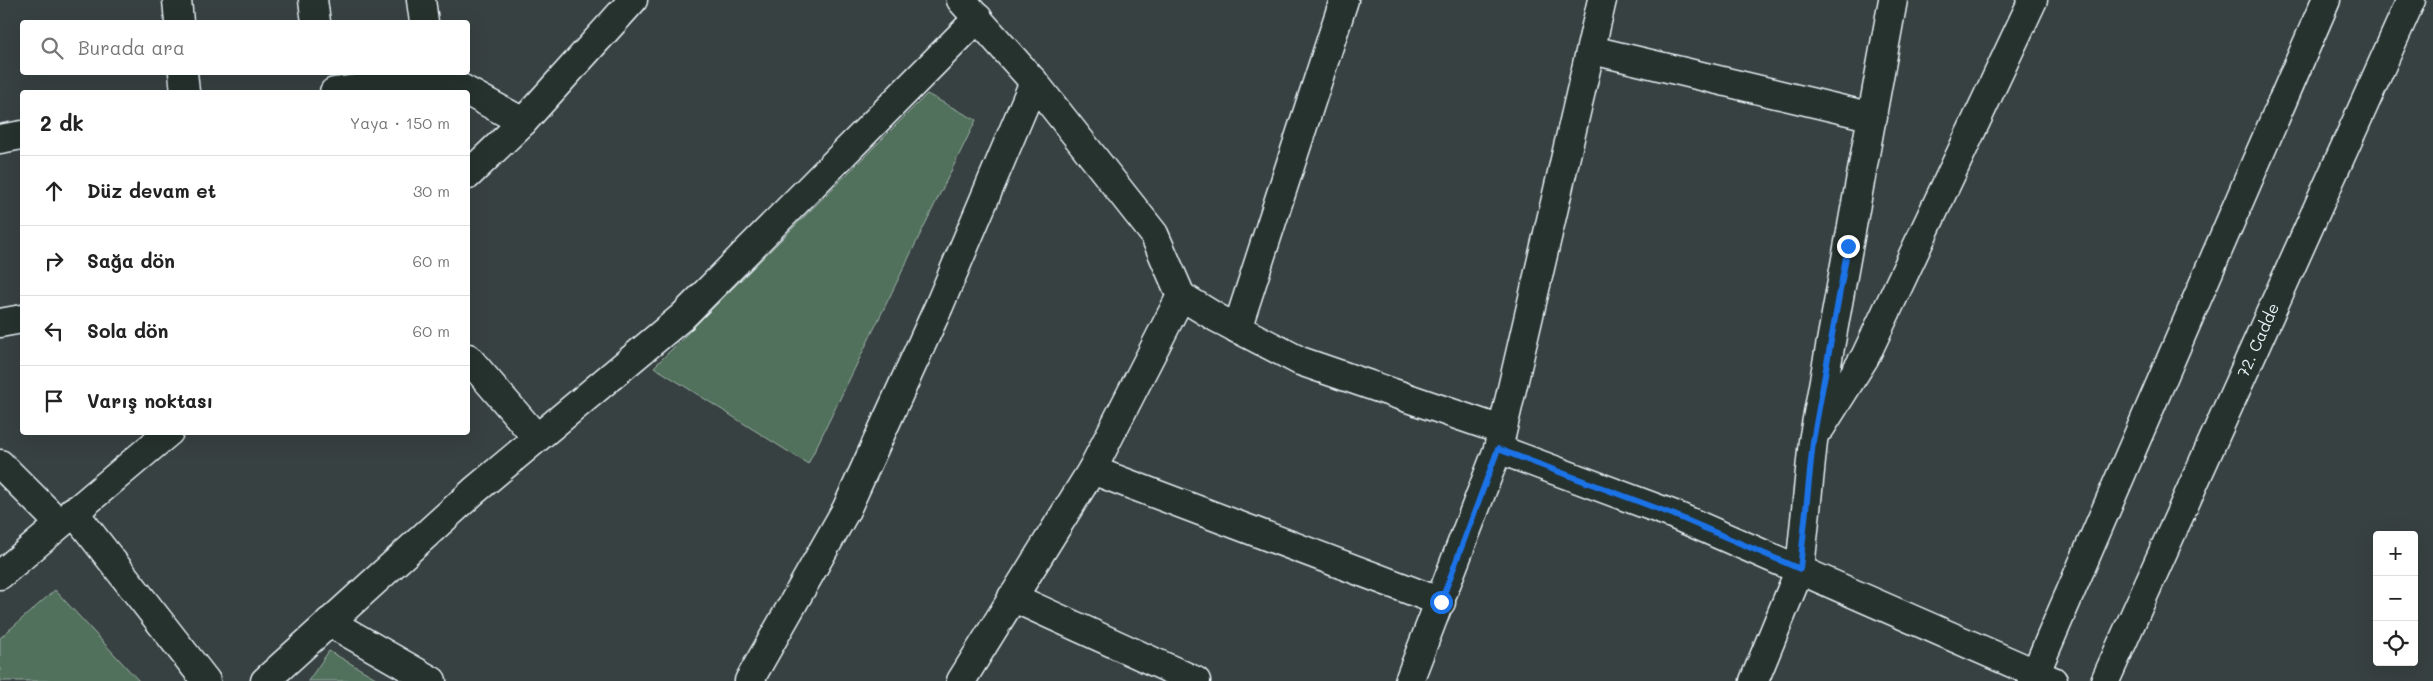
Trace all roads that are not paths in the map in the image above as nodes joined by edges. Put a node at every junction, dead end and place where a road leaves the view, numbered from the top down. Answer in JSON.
{"nodes":[{"id":1,"x":176,"y":0,"type":"edge"},
{"id":2,"x":313,"y":0,"type":"edge"},
{"id":3,"x":421,"y":0,"type":"edge"},
{"id":4,"x":633,"y":0,"type":"edge"},
{"id":5,"x":1344,"y":0,"type":"edge"},
{"id":6,"x":1602,"y":0,"type":"edge"},
{"id":7,"x":1893,"y":0,"type":"edge"},
{"id":8,"x":2033,"y":0,"type":"edge"},
{"id":9,"x":2326,"y":0,"type":"edge"},
{"id":10,"x":2411,"y":0,"type":"edge"},
{"id":11,"x":970,"y":9,"type":"edge"},
{"id":12,"x":179,"y":20,"type":"edge"},
{"id":13,"x":316,"y":20,"type":"edge"},
{"id":14,"x":424,"y":20,"type":"edge"},
{"id":15,"x":1592,"y":50,"type":"junction"},
{"id":16,"x":183,"y":75,"type":"edge"},
{"id":17,"x":322,"y":75,"type":"edge"},
{"id":18,"x":429,"y":76,"type":"edge"},
{"id":19,"x":1034,"y":82,"type":"junction"},
{"id":20,"x":185,"y":90,"type":"edge"},
{"id":21,"x":325,"y":90,"type":"edge"},
{"id":22,"x":346,"y":90,"type":"edge"},
{"id":23,"x":465,"y":90,"type":"edge"},
{"id":24,"x":470,"y":93,"type":"edge"},
{"id":25,"x":1873,"y":117,"type":"junction"},
{"id":26,"x":523,"y":122,"type":"junction"},
{"id":27,"x":20,"y":135,"type":"edge"},
{"id":28,"x":0,"y":139,"type":"edge"},
{"id":29,"x":470,"y":173,"type":"edge"},
{"id":30,"x":1181,"y":296,"type":"junction"},
{"id":31,"x":20,"y":319,"type":"edge"},
{"id":32,"x":0,"y":323,"type":"edge"},
{"id":33,"x":1237,"y":329,"type":"junction"},
{"id":34,"x":470,"y":360,"type":"edge"},
{"id":35,"x":165,"y":435,"type":"edge"},
{"id":36,"x":536,"y":437,"type":"junction"},
{"id":37,"x":1499,"y":440,"type":"junction"},
{"id":38,"x":1813,"y":441,"type":"junction"},
{"id":39,"x":0,"y":464,"type":"edge"},
{"id":40,"x":1092,"y":470,"type":"junction"},
{"id":41,"x":66,"y":517,"type":"junction"},
{"id":42,"x":1800,"y":569,"type":"junction"},
{"id":43,"x":0,"y":575,"type":"edge"},
{"id":44,"x":1012,"y":597,"type":"junction"},
{"id":45,"x":1441,"y":602,"type":"junction"},
{"id":46,"x":329,"y":622,"type":"junction"},
{"id":47,"x":2040,"y":679,"type":"edge"},
{"id":48,"x":206,"y":681,"type":"edge"},
{"id":49,"x":264,"y":681,"type":"edge"},
{"id":50,"x":432,"y":681,"type":"edge"},
{"id":51,"x":749,"y":681,"type":"edge"},
{"id":52,"x":961,"y":681,"type":"edge"},
{"id":53,"x":1196,"y":681,"type":"edge"},
{"id":54,"x":1409,"y":681,"type":"edge"},
{"id":55,"x":1754,"y":681,"type":"edge"},
{"id":56,"x":2105,"y":681,"type":"edge"}],
"edges":[{"from":1,"to":12,"type":"street"},
{"from":2,"to":13,"type":"street"},
{"from":3,"to":14,"type":"street"},
{"from":4,"to":26,"type":"street"},
{"from":5,"to":33,"type":"street"},
{"from":6,"to":15,"type":"street"},
{"from":7,"to":25,"type":"street"},
{"from":8,"to":38,"type":"street"},
{"from":9,"to":47,"type":"street"},
{"from":10,"to":56,"type":"street","name":"72. Cadde"},
{"from":11,"to":19,"type":"street"},
{"from":11,"to":36,"type":"street"},
{"from":15,"to":25,"type":"street"},
{"from":15,"to":37,"type":"street"},
{"from":16,"to":20,"type":"street"},
{"from":17,"to":21,"type":"street"},
{"from":18,"to":22,"type":"street"},
{"from":18,"to":23,"type":"street"},
{"from":19,"to":30,"type":"street"},
{"from":19,"to":51,"type":"street"},
{"from":24,"to":26,"type":"street"},
{"from":25,"to":38,"type":"street"},
{"from":26,"to":29,"type":"street"},
{"from":27,"to":28,"type":"street"},
{"from":30,"to":33,"type":"street"},
{"from":30,"to":40,"type":"street"},
{"from":31,"to":32,"type":"street"},
{"from":33,"to":37,"type":"street"},
{"from":34,"to":36,"type":"street"},
{"from":35,"to":41,"type":"street"},
{"from":36,"to":46,"type":"street"},
{"from":37,"to":42,"type":"street"},
{"from":37,"to":45,"type":"street"},
{"from":38,"to":42,"type":"street"},
{"from":39,"to":41,"type":"street"},
{"from":40,"to":44,"type":"street"},
{"from":40,"to":45,"type":"street"},
{"from":41,"to":43,"type":"street"},
{"from":41,"to":48,"type":"street"},
{"from":42,"to":47,"type":"street"},
{"from":42,"to":55,"type":"street"},
{"from":44,"to":52,"type":"street"},
{"from":44,"to":53,"type":"street"},
{"from":45,"to":54,"type":"street"},
{"from":46,"to":49,"type":"street"},
{"from":46,"to":50,"type":"street"}]}
